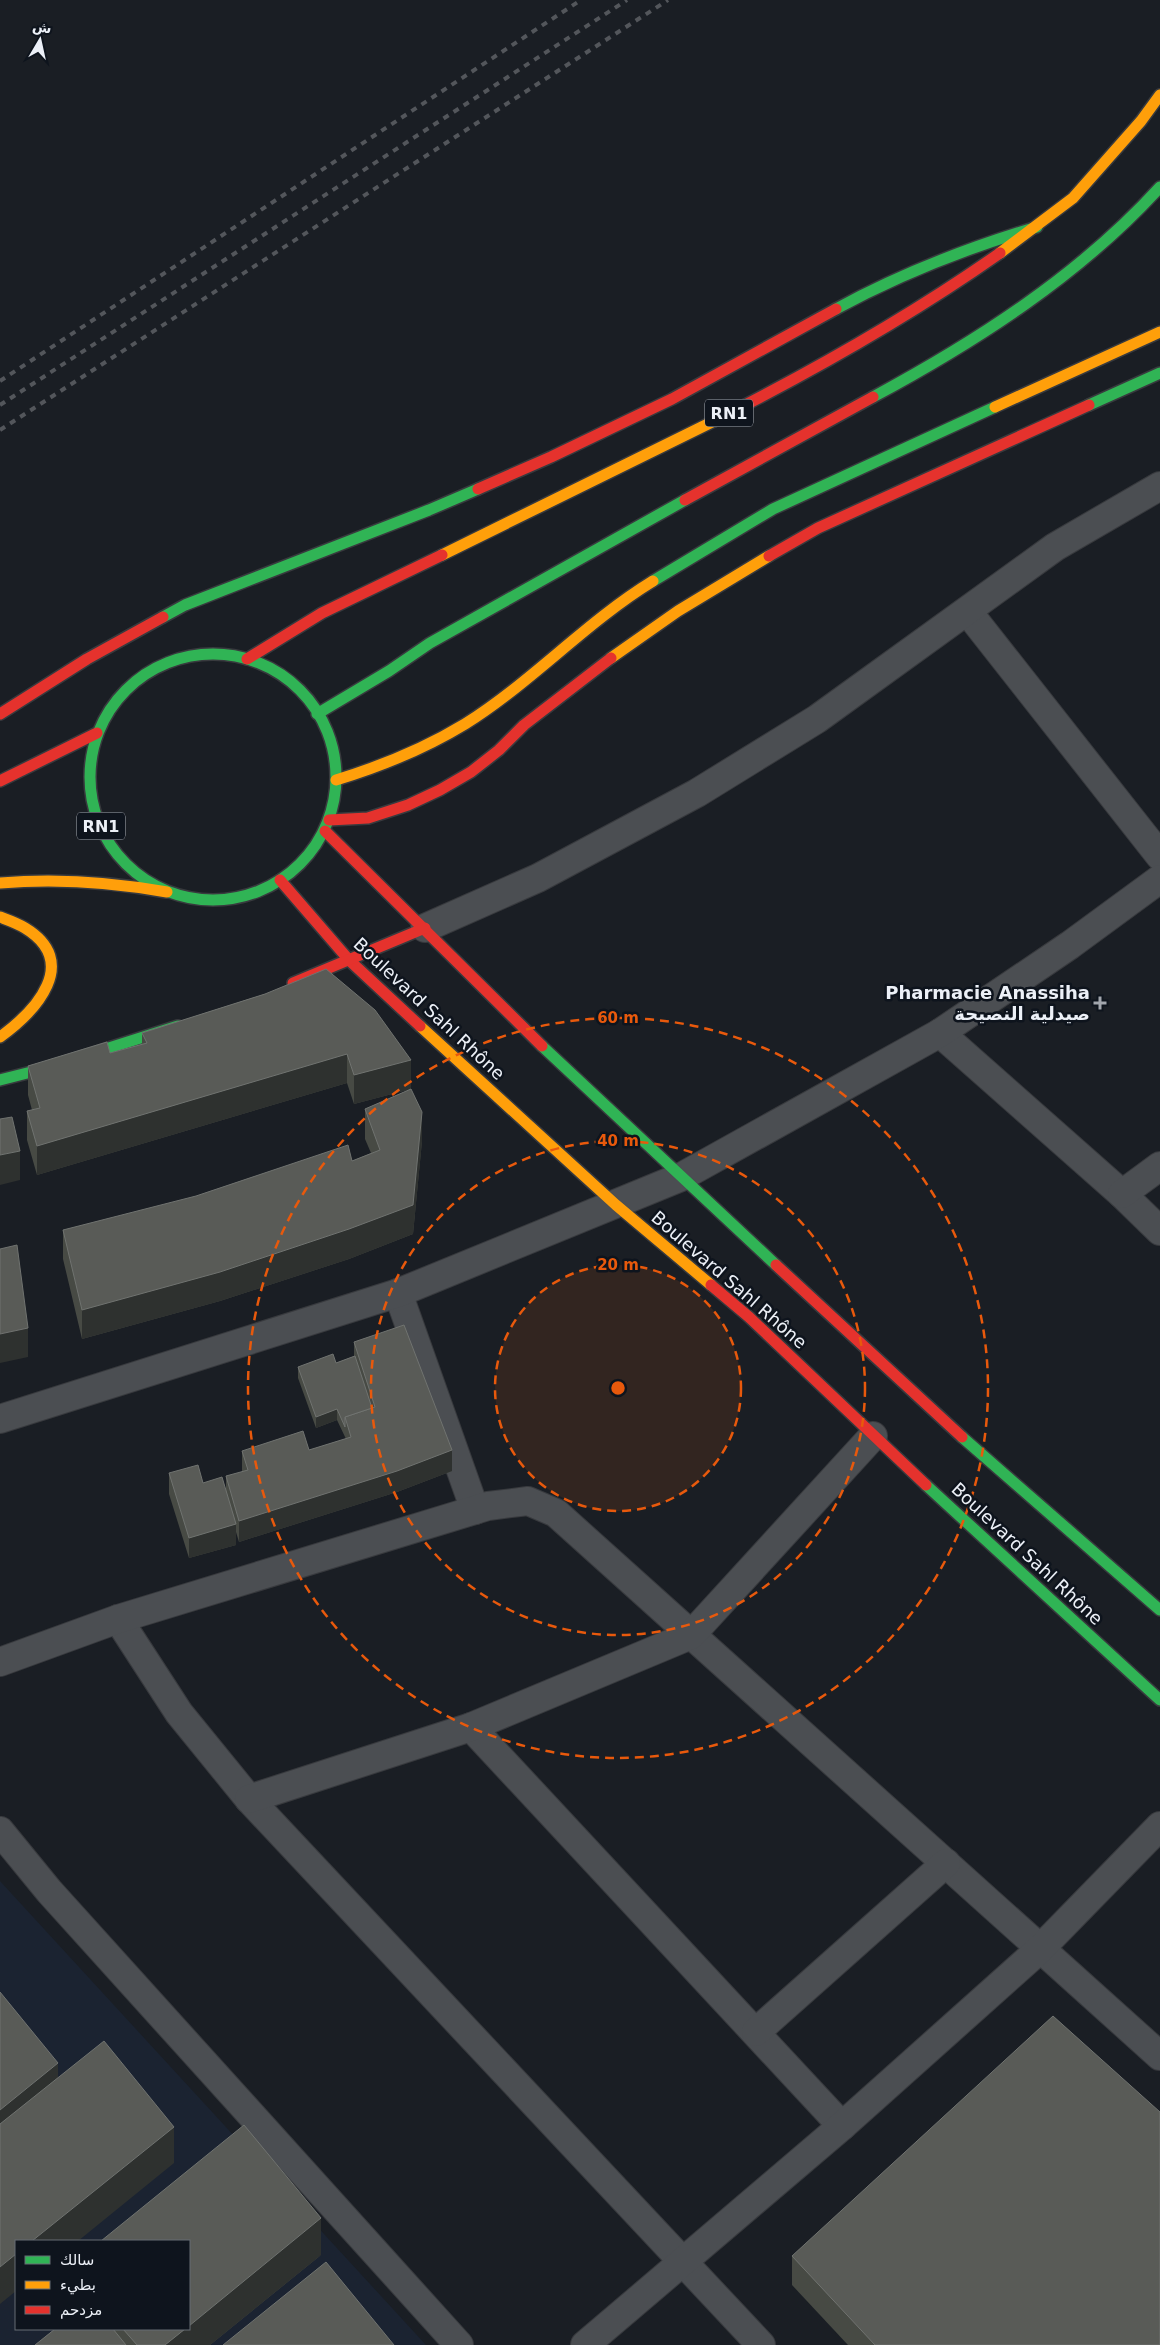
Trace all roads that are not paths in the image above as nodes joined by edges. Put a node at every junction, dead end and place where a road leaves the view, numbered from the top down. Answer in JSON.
{"nodes":[{"id":1,"x":1160,"y":95,"type":"edge"},
{"id":2,"x":1160,"y":186,"type":"edge"},
{"id":3,"x":1037,"y":227,"type":"junction"},
{"id":4,"x":1160,"y":332,"type":"edge"},
{"id":5,"x":1160,"y":373,"type":"edge"},
{"id":6,"x":1160,"y":486,"type":"edge"},
{"id":7,"x":968,"y":612,"type":"junction"},
{"id":8,"x":247,"y":659,"type":"junction"},
{"id":9,"x":0,"y":714,"type":"edge"},
{"id":10,"x":317,"y":714,"type":"junction"},
{"id":11,"x":98,"y":733,"type":"junction"},
{"id":12,"x":336,"y":780,"type":"junction"},
{"id":13,"x":0,"y":781,"type":"edge"},
{"id":14,"x":329,"y":820,"type":"junction"},
{"id":15,"x":324,"y":831,"type":"junction"},
{"id":16,"x":1160,"y":856,"type":"edge"},
{"id":17,"x":1160,"y":879,"type":"edge"},
{"id":18,"x":280,"y":880,"type":"junction"},
{"id":19,"x":0,"y":883,"type":"edge"},
{"id":20,"x":166,"y":892,"type":"junction"},
{"id":21,"x":0,"y":917,"type":"edge"},
{"id":22,"x":425,"y":928,"type":"junction"},
{"id":23,"x":349,"y":960,"type":"junction"},
{"id":24,"x":280,"y":988,"type":"edge"},
{"id":25,"x":189,"y":1022,"type":"edge"},
{"id":26,"x":940,"y":1033,"type":"junction"},
{"id":27,"x":0,"y":1037,"type":"edge"},
{"id":28,"x":0,"y":1080,"type":"edge"},
{"id":29,"x":1160,"y":1166,"type":"edge"},
{"id":30,"x":681,"y":1177,"type":"junction"},
{"id":31,"x":1122,"y":1194,"type":"junction"},
{"id":32,"x":616,"y":1205,"type":"junction"},
{"id":33,"x":1160,"y":1231,"type":"edge"},
{"id":34,"x":398,"y":1293,"type":"junction"},
{"id":35,"x":0,"y":1419,"type":"edge"},
{"id":36,"x":873,"y":1436,"type":"junction"},
{"id":37,"x":475,"y":1510,"type":"junction"},
{"id":38,"x":1160,"y":1610,"type":"edge"},
{"id":39,"x":118,"y":1619,"type":"junction"},
{"id":40,"x":691,"y":1635,"type":"junction"},
{"id":41,"x":0,"y":1662,"type":"edge"},
{"id":42,"x":1160,"y":1700,"type":"edge"},
{"id":43,"x":471,"y":1727,"type":"junction"},
{"id":44,"x":249,"y":1799,"type":"junction"},
{"id":45,"x":1160,"y":1826,"type":"edge"},
{"id":46,"x":0,"y":1831,"type":"edge"},
{"id":47,"x":946,"y":1863,"type":"junction"},
{"id":48,"x":1040,"y":1949,"type":"junction"},
{"id":49,"x":756,"y":2032,"type":"junction"},
{"id":50,"x":1160,"y":2056,"type":"edge"},
{"id":51,"x":842,"y":2126,"type":"junction"},
{"id":52,"x":684,"y":2261,"type":"junction"},
{"id":53,"x":459,"y":2345,"type":"edge"},
{"id":54,"x":585,"y":2345,"type":"edge"},
{"id":55,"x":761,"y":2345,"type":"edge"}],
"edges":[{"from":1,"to":3,"type":"main road","number":"RN1"},
{"from":2,"to":10,"type":"main road"},
{"from":3,"to":8,"type":"main road","number":"RN1"},
{"from":3,"to":9,"type":"main road"},
{"from":4,"to":12,"type":"main road"},
{"from":5,"to":14,"type":"main road"},
{"from":6,"to":7,"type":"street"},
{"from":7,"to":16,"type":"street"},
{"from":7,"to":22,"type":"street"},
{"from":8,"to":10,"type":"main road","number":"RN1"},
{"from":8,"to":11,"type":"main road","number":"RN1"},
{"from":10,"to":12,"type":"main road","number":"RN1"},
{"from":11,"to":13,"type":"main road"},
{"from":11,"to":20,"type":"main road","number":"RN1"},
{"from":12,"to":14,"type":"main road","number":"RN1"},
{"from":14,"to":15,"type":"main road","number":"RN1"},
{"from":15,"to":18,"type":"main road","number":"RN1"},
{"from":15,"to":22,"type":"main road"},
{"from":17,"to":26,"type":"street"},
{"from":18,"to":20,"type":"main road","number":"RN1"},
{"from":18,"to":23,"type":"main road","name":"Boulevard Sahl Rhône"},
{"from":19,"to":20,"type":"main road","number":"RN1"},
{"from":21,"to":27,"type":"main road"},
{"from":22,"to":23,"type":"main road"},
{"from":22,"to":30,"type":"main road"},
{"from":23,"to":24,"type":"main road"},
{"from":23,"to":32,"type":"main road","name":"Boulevard Sahl Rhône"},
{"from":25,"to":28,"type":"main road"},
{"from":26,"to":30,"type":"street"},
{"from":26,"to":31,"type":"street"},
{"from":29,"to":31,"type":"street"},
{"from":30,"to":32,"type":"street"},
{"from":30,"to":38,"type":"main road"},
{"from":31,"to":33,"type":"street"},
{"from":32,"to":34,"type":"street"},
{"from":32,"to":36,"type":"main road","name":"Boulevard Sahl Rhône"},
{"from":34,"to":35,"type":"street"},
{"from":34,"to":37,"type":"street"},
{"from":36,"to":40,"type":"street"},
{"from":36,"to":42,"type":"main road","name":"Boulevard Sahl Rhône"},
{"from":37,"to":39,"type":"street"},
{"from":37,"to":40,"type":"street"},
{"from":39,"to":41,"type":"street"},
{"from":39,"to":44,"type":"street"},
{"from":40,"to":43,"type":"street"},
{"from":40,"to":47,"type":"street"},
{"from":43,"to":44,"type":"street"},
{"from":43,"to":49,"type":"street"},
{"from":44,"to":52,"type":"street"},
{"from":45,"to":48,"type":"street"},
{"from":46,"to":53,"type":"street"},
{"from":47,"to":48,"type":"street"},
{"from":47,"to":49,"type":"street"},
{"from":48,"to":50,"type":"street"},
{"from":48,"to":51,"type":"street"},
{"from":49,"to":51,"type":"street"},
{"from":51,"to":52,"type":"street"},
{"from":52,"to":54,"type":"street"},
{"from":52,"to":55,"type":"street"}]}
